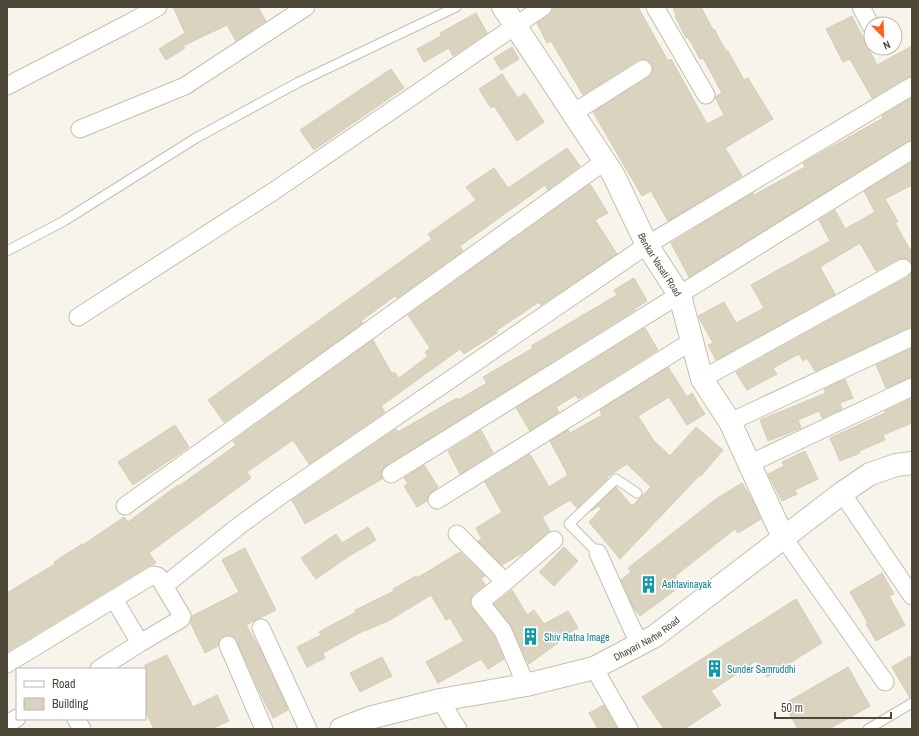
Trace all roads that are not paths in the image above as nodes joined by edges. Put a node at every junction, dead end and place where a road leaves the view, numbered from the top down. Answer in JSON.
{"nodes":[{"id":1,"x":158,"y":7,"type":"edge"},
{"id":2,"x":306,"y":7,"type":"edge"},
{"id":3,"x":456,"y":7,"type":"edge"},
{"id":4,"x":503,"y":7,"type":"edge"},
{"id":5,"x":543,"y":7,"type":"edge"},
{"id":6,"x":655,"y":7,"type":"edge"},
{"id":7,"x":861,"y":7,"type":"edge"},
{"id":8,"x":866,"y":16,"type":"edge"},
{"id":9,"x":515,"y":26,"type":"junction"},
{"id":10,"x":643,"y":69,"type":"dead end"},
{"id":11,"x":7,"y":86,"type":"edge"},
{"id":12,"x":912,"y":86,"type":"edge"},
{"id":13,"x":706,"y":95,"type":"dead end"},
{"id":14,"x":573,"y":113,"type":"junction"},
{"id":15,"x":80,"y":129,"type":"dead end"},
{"id":16,"x":912,"y":150,"type":"edge"},
{"id":17,"x":605,"y":161,"type":"junction"},
{"id":18,"x":647,"y":245,"type":"junction"},
{"id":19,"x":7,"y":250,"type":"edge"},
{"id":20,"x":903,"y":268,"type":"dead end"},
{"id":21,"x":680,"y":296,"type":"junction"},
{"id":22,"x":78,"y":317,"type":"dead end"},
{"id":23,"x":912,"y":337,"type":"edge"},
{"id":24,"x":692,"y":341,"type":"junction"},
{"id":25,"x":702,"y":379,"type":"junction"},
{"id":26,"x":912,"y":387,"type":"edge"},
{"id":27,"x":730,"y":422,"type":"junction"},
{"id":28,"x":912,"y":462,"type":"edge"},
{"id":29,"x":749,"y":464,"type":"junction"},
{"id":30,"x":391,"y":474,"type":"dead end"},
{"id":31,"x":637,"y":493,"type":"dead end"},
{"id":32,"x":842,"y":493,"type":"junction"},
{"id":33,"x":437,"y":500,"type":"dead end"},
{"id":34,"x":125,"y":506,"type":"dead end"},
{"id":35,"x":457,"y":534,"type":"dead end"},
{"id":36,"x":783,"y":538,"type":"junction"},
{"id":37,"x":554,"y":540,"type":"dead end"},
{"id":38,"x":598,"y":553,"type":"joint"},
{"id":39,"x":506,"y":582,"type":"junction"},
{"id":40,"x":164,"y":586,"type":"junction"},
{"id":41,"x":912,"y":596,"type":"edge"},
{"id":42,"x":114,"y":599,"type":"junction"},
{"id":43,"x":261,"y":628,"type":"dead end"},
{"id":44,"x":140,"y":643,"type":"junction"},
{"id":45,"x":640,"y":644,"type":"junction"},
{"id":46,"x":228,"y":645,"type":"dead end"},
{"id":47,"x":7,"y":664,"type":"edge"},
{"id":48,"x":101,"y":668,"type":"edge"},
{"id":49,"x":594,"y":668,"type":"junction"},
{"id":50,"x":885,"y":682,"type":"dead end"},
{"id":51,"x":526,"y":685,"type":"junction"},
{"id":52,"x":440,"y":700,"type":"junction"},
{"id":53,"x":912,"y":703,"type":"edge"},
{"id":54,"x":16,"y":719,"type":"edge"},
{"id":55,"x":77,"y":720,"type":"edge"},
{"id":56,"x":7,"y":724,"type":"edge"},
{"id":57,"x":82,"y":729,"type":"edge"},
{"id":58,"x":264,"y":729,"type":"edge"},
{"id":59,"x":308,"y":729,"type":"edge"},
{"id":60,"x":341,"y":729,"type":"edge"},
{"id":61,"x":458,"y":729,"type":"edge"},
{"id":62,"x":629,"y":729,"type":"edge"},
{"id":63,"x":868,"y":729,"type":"edge"}],
"edges":[{"from":1,"to":11,"type":"street"},
{"from":2,"to":15,"type":"street"},
{"from":3,"to":19,"type":"lane"},
{"from":4,"to":9,"type":"street","name":"Benkar Vasati Road"},
{"from":5,"to":9,"type":"street"},
{"from":6,"to":13,"type":"street"},
{"from":7,"to":8,"type":"street"},
{"from":9,"to":14,"type":"street","name":"Benkar Vasati Road"},
{"from":9,"to":22,"type":"street"},
{"from":10,"to":14,"type":"street"},
{"from":12,"to":18,"type":"street"},
{"from":14,"to":17,"type":"street","name":"Benkar Vasati Road"},
{"from":16,"to":21,"type":"street"},
{"from":17,"to":18,"type":"street","name":"Benkar Vasati Road"},
{"from":17,"to":34,"type":"street"},
{"from":18,"to":21,"type":"street","name":"Benkar Vasati Road"},
{"from":18,"to":40,"type":"street"},
{"from":20,"to":25,"type":"street"},
{"from":21,"to":24,"type":"street","name":"Benkar Vasati Road"},
{"from":21,"to":30,"type":"street"},
{"from":23,"to":27,"type":"street"},
{"from":24,"to":25,"type":"street","name":"Benkar Vasati Road"},
{"from":24,"to":33,"type":"street"},
{"from":25,"to":27,"type":"street","name":"Benkar Vasati Road"},
{"from":26,"to":29,"type":"street"},
{"from":27,"to":29,"type":"street","name":"Benkar Vasati Road"},
{"from":28,"to":32,"type":"street","name":"Dhayari Narhe Road"},
{"from":29,"to":36,"type":"street","name":"Benkar Vasati Road"},
{"from":31,"to":38,"type":"lane"},
{"from":32,"to":36,"type":"street","name":"Dhayari Narhe Road"},
{"from":32,"to":41,"type":"street"},
{"from":35,"to":39,"type":"street"},
{"from":36,"to":45,"type":"street","name":"Dhayari Narhe Road"},
{"from":36,"to":50,"type":"street"},
{"from":37,"to":39,"type":"street"},
{"from":38,"to":45,"type":"street"},
{"from":39,"to":51,"type":"street"},
{"from":40,"to":42,"type":"street"},
{"from":40,"to":44,"type":"street"},
{"from":42,"to":44,"type":"street"},
{"from":42,"to":47,"type":"street"},
{"from":43,"to":59,"type":"street"},
{"from":44,"to":48,"type":"street"},
{"from":45,"to":49,"type":"street","name":"Dhayari Narhe Road"},
{"from":46,"to":58,"type":"street"},
{"from":49,"to":51,"type":"street","name":"Dhayari Narhe Road"},
{"from":49,"to":62,"type":"street"},
{"from":51,"to":52,"type":"street","name":"Dhayari Narhe Road"},
{"from":52,"to":60,"type":"street","name":"Dhayari Narhe Road"},
{"from":52,"to":61,"type":"street"},
{"from":53,"to":63,"type":"lane"},
{"from":54,"to":56,"type":"street"},
{"from":55,"to":57,"type":"street"}]}
